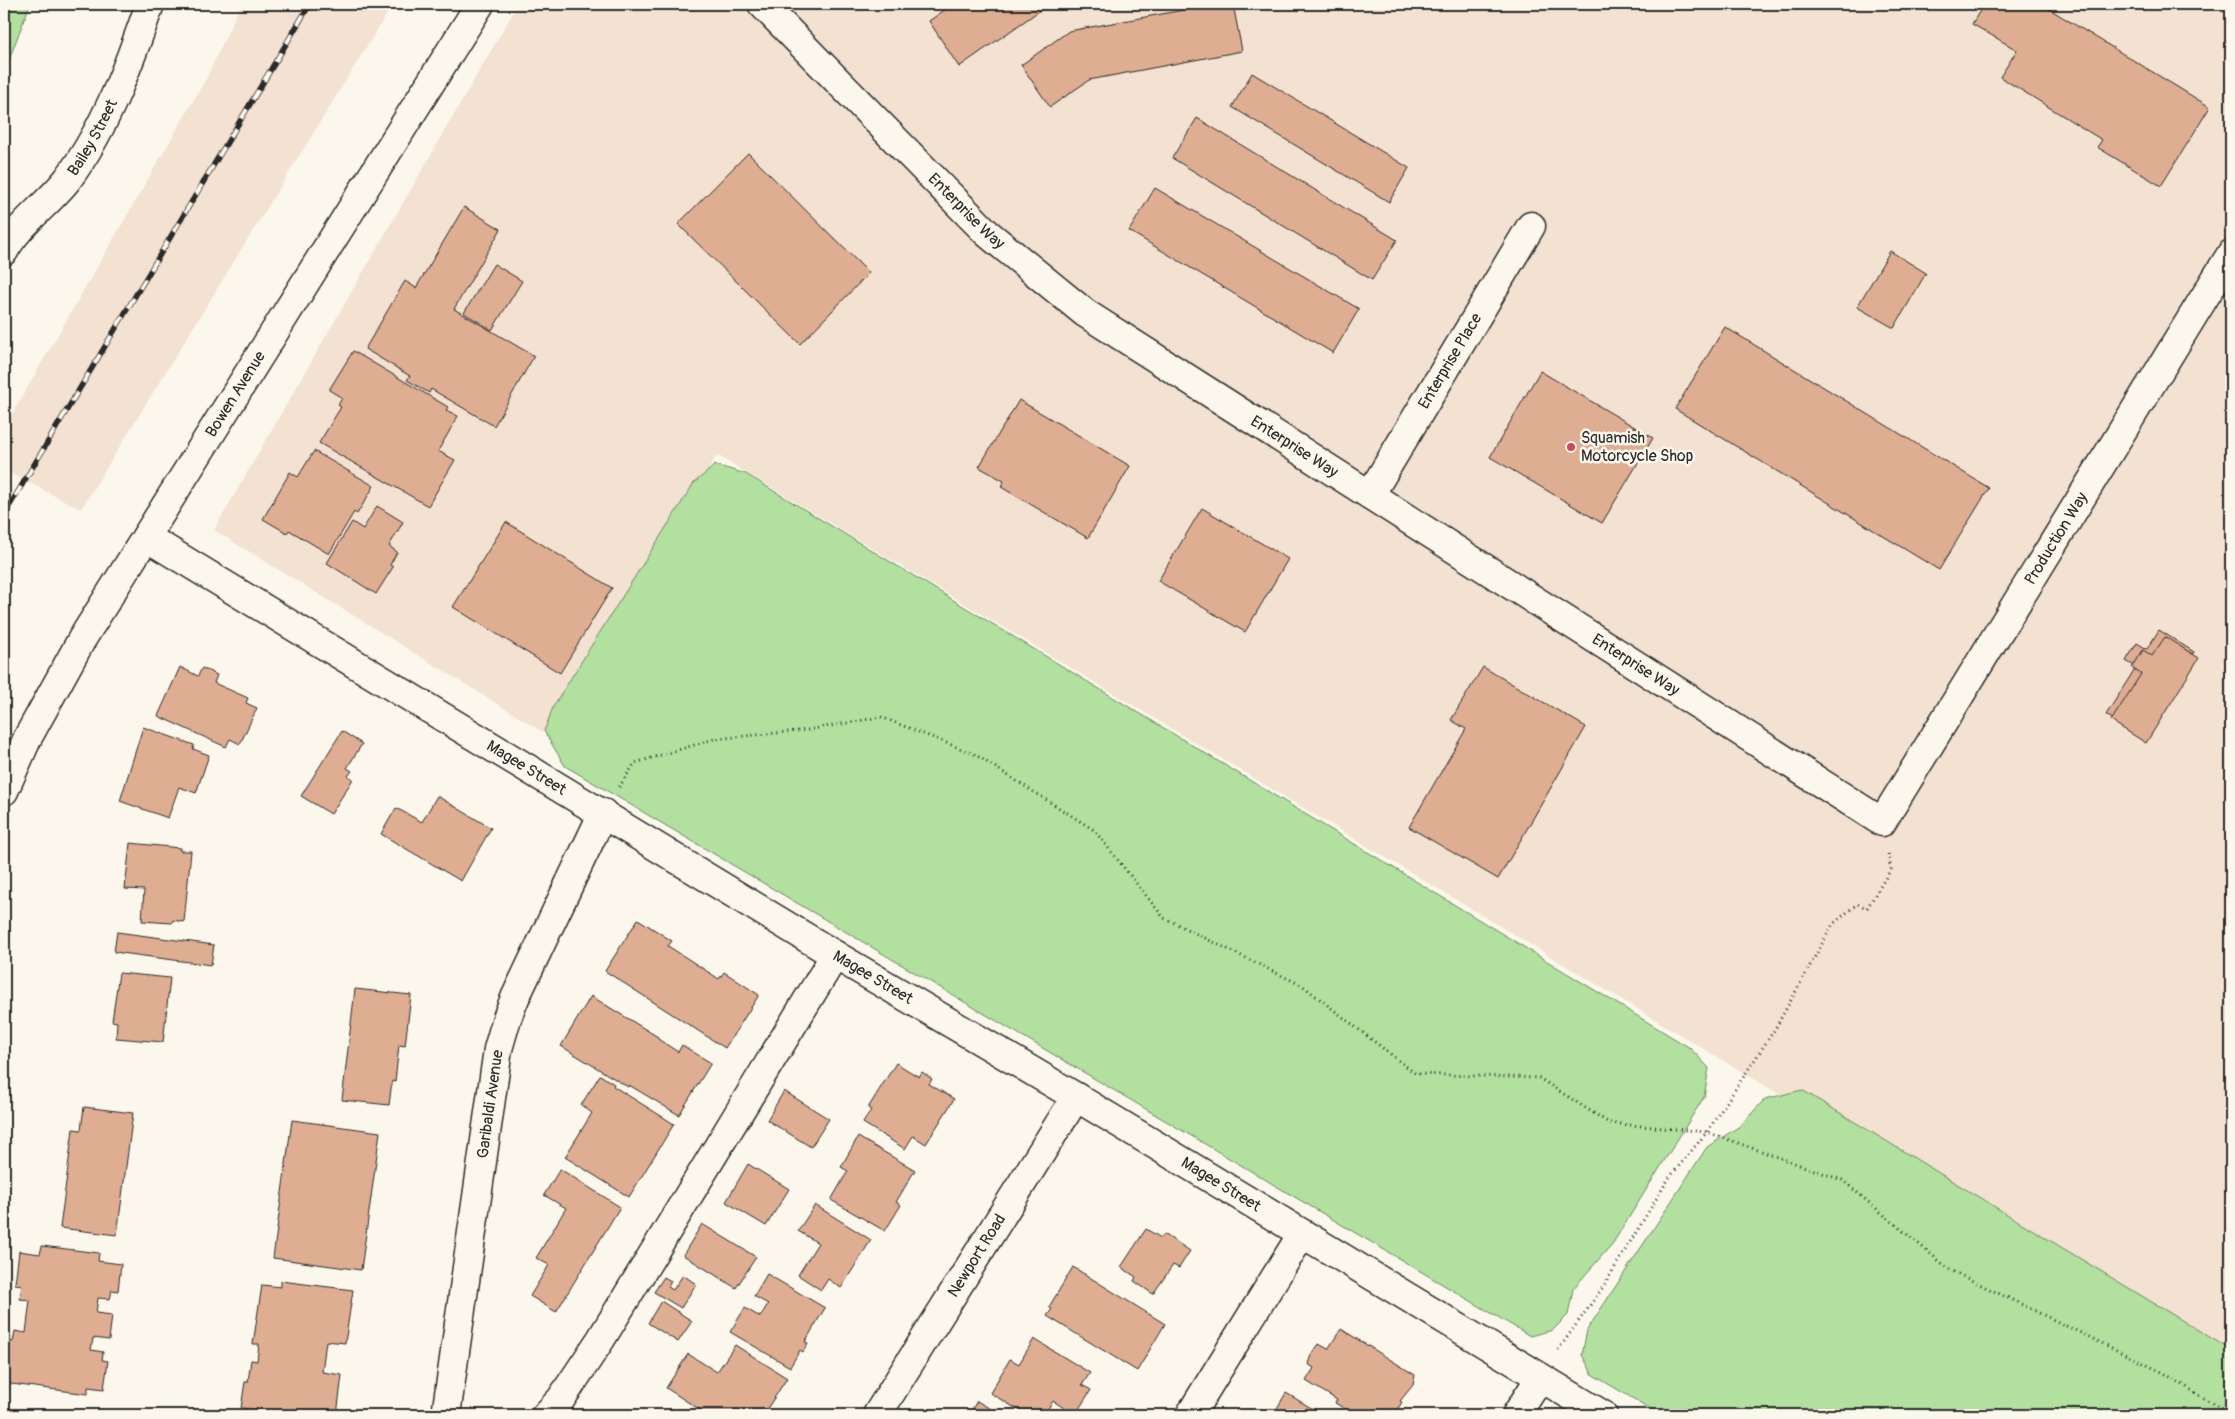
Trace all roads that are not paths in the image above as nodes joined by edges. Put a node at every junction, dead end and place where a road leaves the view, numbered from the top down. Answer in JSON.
{"nodes":[{"id":1,"x":150,"y":4,"type":"edge"},
{"id":2,"x":480,"y":4,"type":"edge"},
{"id":3,"x":762,"y":4,"type":"edge"},
{"id":4,"x":1531,"y":226,"type":"dead end"},
{"id":5,"x":4,"y":251,"type":"edge"},
{"id":6,"x":2231,"y":254,"type":"edge"},
{"id":7,"x":1370,"y":494,"type":"junction"},
{"id":8,"x":146,"y":536,"type":"junction"},
{"id":9,"x":4,"y":791,"type":"edge"},
{"id":10,"x":603,"y":812,"type":"junction"},
{"id":11,"x":1882,"y":822,"type":"joint"},
{"id":12,"x":834,"y":955,"type":"junction"},
{"id":13,"x":1076,"y":1097,"type":"junction"},
{"id":14,"x":1302,"y":1234,"type":"junction"},
{"id":15,"x":1540,"y":1378,"type":"junction"},
{"id":16,"x":446,"y":1415,"type":"edge"},
{"id":17,"x":546,"y":1415,"type":"edge"},
{"id":18,"x":877,"y":1415,"type":"edge"},
{"id":19,"x":1190,"y":1415,"type":"edge"},
{"id":20,"x":1516,"y":1415,"type":"edge"},
{"id":21,"x":1603,"y":1415,"type":"edge"}],
"edges":[{"from":1,"to":5,"type":"street","name":"Bailey Street"},
{"from":2,"to":8,"type":"street","name":"Bowen Avenue"},
{"from":3,"to":7,"type":"street","name":"Enterprise Way"},
{"from":4,"to":7,"type":"street","name":"Enterprise Place"},
{"from":6,"to":11,"type":"street","name":"Production Way"},
{"from":7,"to":11,"type":"street","name":"Enterprise Way"},
{"from":8,"to":9,"type":"street","name":"Bowen Avenue"},
{"from":8,"to":10,"type":"street","name":"Magee Street"},
{"from":10,"to":12,"type":"street","name":"Magee Street"},
{"from":10,"to":16,"type":"street","name":"Garibaldi Avenue"},
{"from":12,"to":13,"type":"street","name":"Magee Street"},
{"from":12,"to":17,"type":"street"},
{"from":13,"to":14,"type":"street","name":"Magee Street"},
{"from":13,"to":18,"type":"street","name":"Newport Road"},
{"from":14,"to":15,"type":"street","name":"Magee Street"},
{"from":14,"to":19,"type":"street"},
{"from":15,"to":20,"type":"street"},
{"from":15,"to":21,"type":"street","name":"Magee Street"}]}
